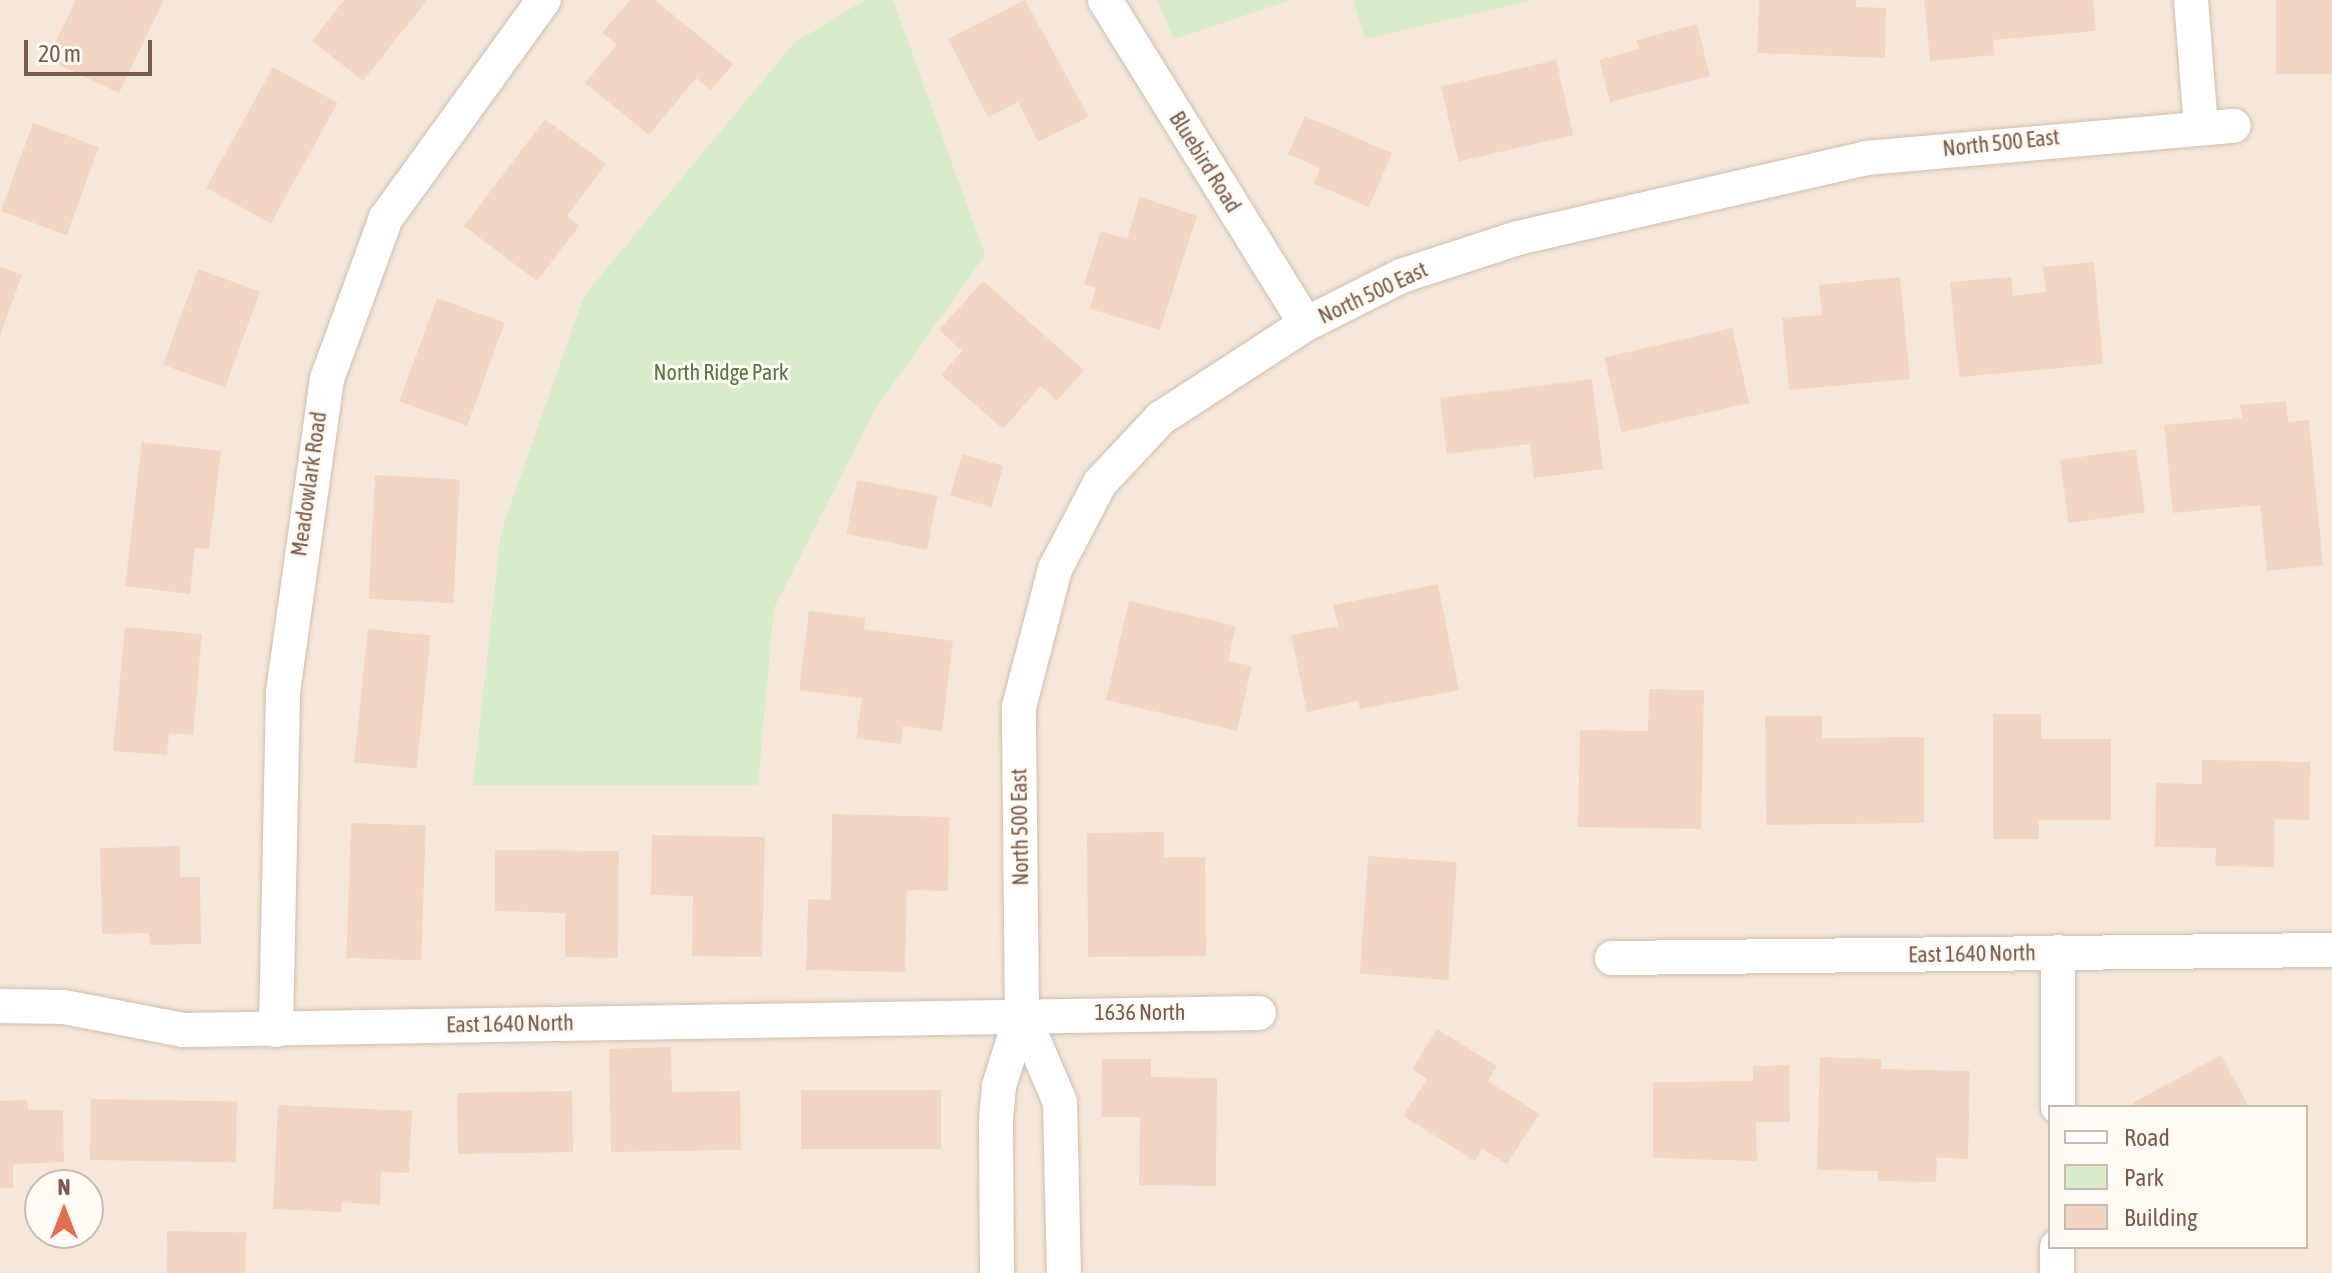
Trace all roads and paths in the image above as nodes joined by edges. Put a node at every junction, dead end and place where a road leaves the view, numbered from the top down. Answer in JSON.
{"nodes":[{"id":1,"x":544,"y":0,"type":"edge"},
{"id":2,"x":1105,"y":0,"type":"edge"},
{"id":3,"x":2191,"y":0,"type":"edge"},
{"id":4,"x":1306,"y":324,"type":"junction"},
{"id":5,"x":2332,"y":950,"type":"edge"},
{"id":6,"x":2058,"y":952,"type":"junction"},
{"id":7,"x":1612,"y":958,"type":"dead end"},
{"id":8,"x":0,"y":1006,"type":"edge"},
{"id":9,"x":1022,"y":1013,"type":"junction"},
{"id":10,"x":1259,"y":1013,"type":"dead end"},
{"id":11,"x":276,"y":1030,"type":"junction"},
{"id":12,"x":2058,"y":1105,"type":"edge"},
{"id":13,"x":2057,"y":1249,"type":"edge"},
{"id":14,"x":997,"y":1273,"type":"edge"},
{"id":15,"x":1064,"y":1273,"type":"edge"},
{"id":16,"x":2057,"y":1273,"type":"edge"}],
"edges":[{"from":1,"to":11,"type":"street","name":"Meadowlark Road"},
{"from":2,"to":4,"type":"street","name":"Bluebird Road"},
{"from":3,"to":4,"type":"street","name":"North 500 East"},
{"from":4,"to":9,"type":"street","name":"North 500 East"},
{"from":5,"to":6,"type":"street","name":"East 1640 North"},
{"from":6,"to":7,"type":"street","name":"East 1640 North"},
{"from":6,"to":12,"type":"street"},
{"from":8,"to":11,"type":"street","name":"East 1640 North"},
{"from":9,"to":10,"type":"street","name":"1636 North"},
{"from":9,"to":11,"type":"street","name":"East 1640 North"},
{"from":9,"to":14,"type":"street","name":"North 500 East"},
{"from":9,"to":15,"type":"street","name":"North 500 East"},
{"from":13,"to":16,"type":"street"}]}
